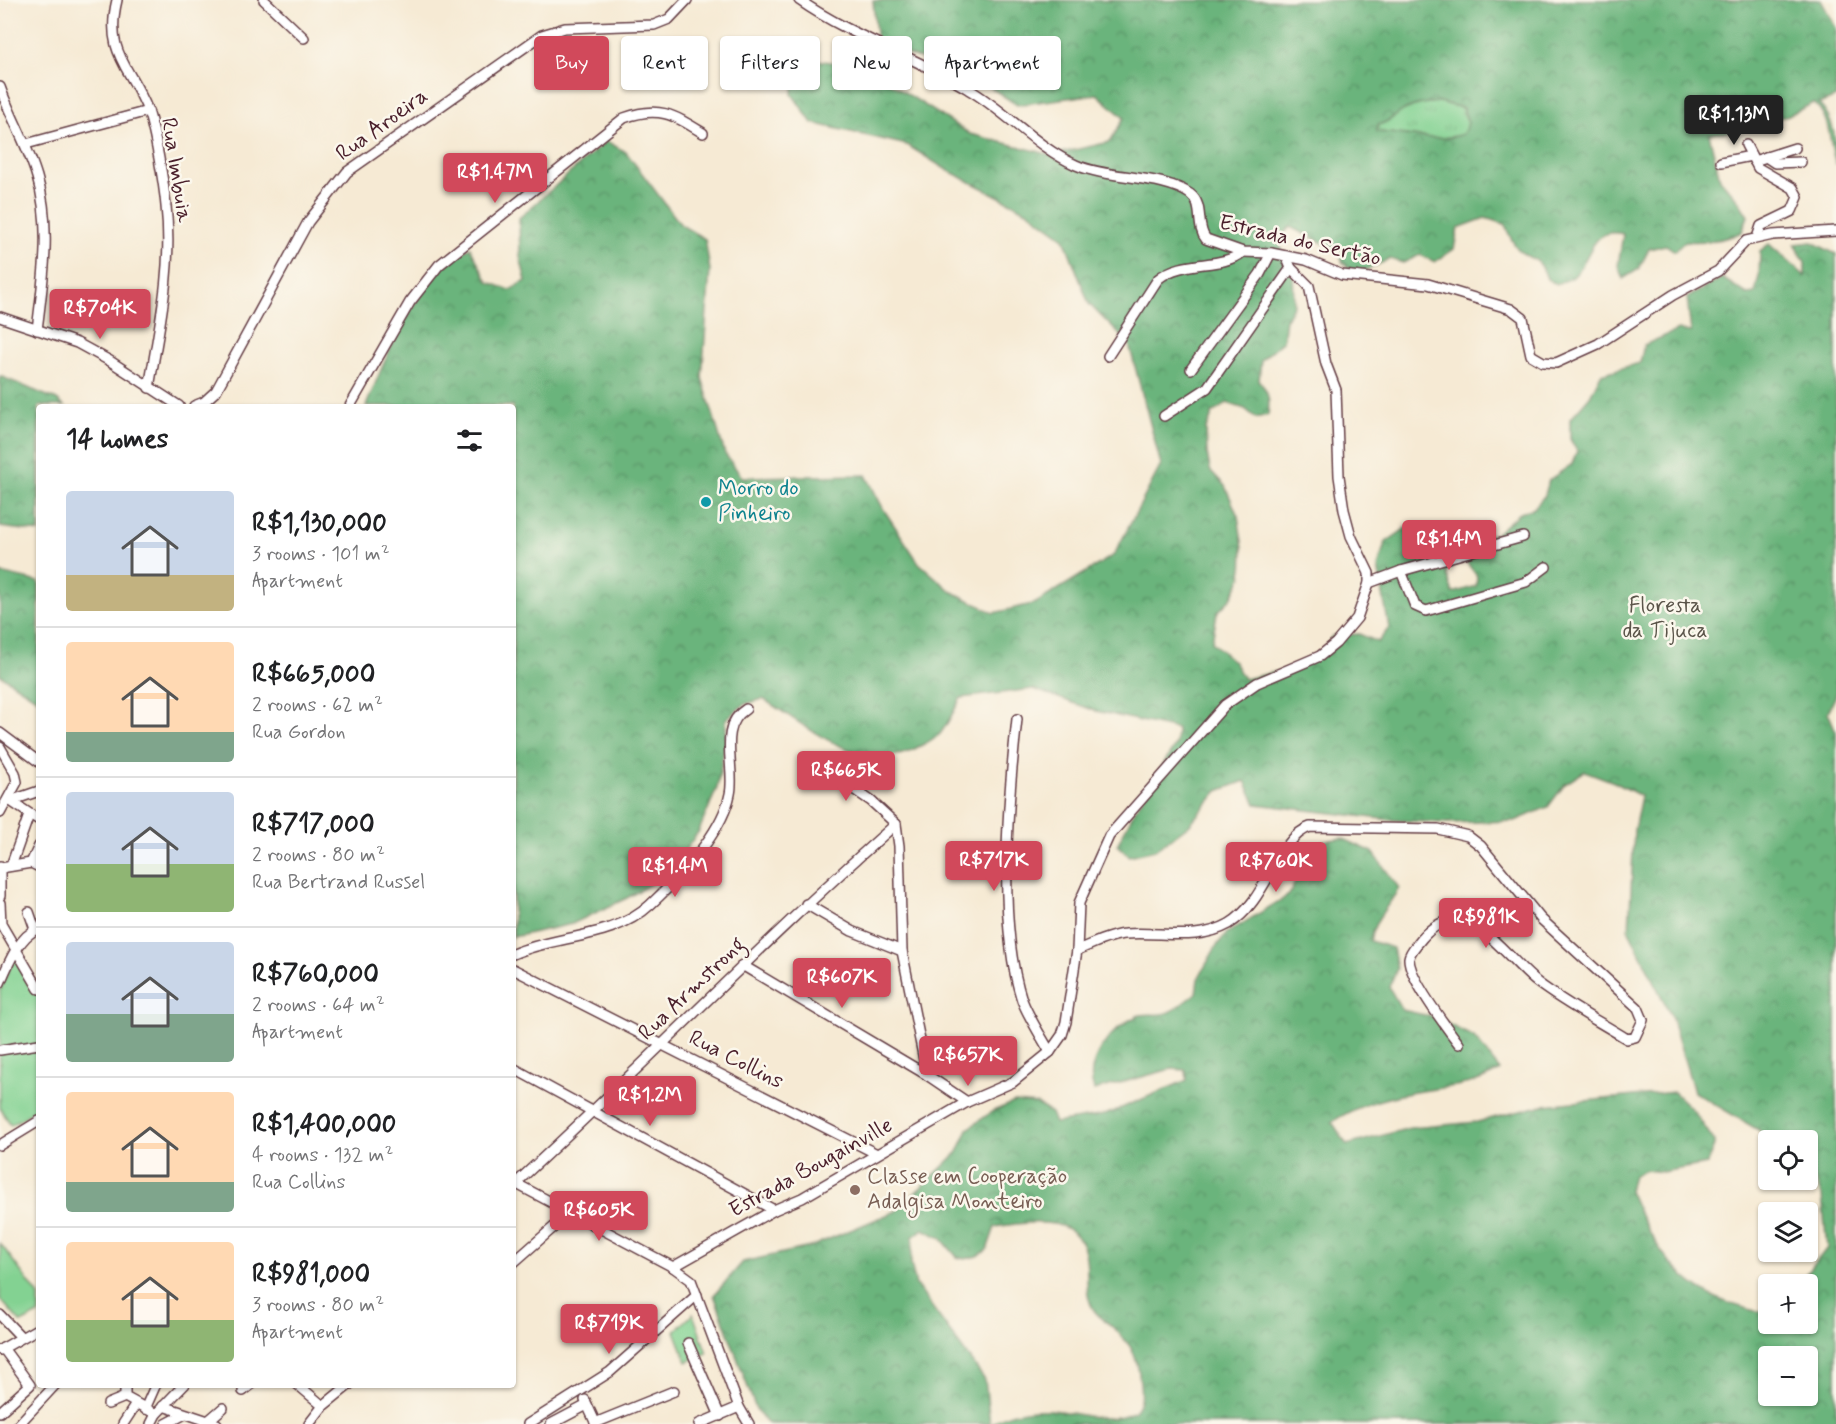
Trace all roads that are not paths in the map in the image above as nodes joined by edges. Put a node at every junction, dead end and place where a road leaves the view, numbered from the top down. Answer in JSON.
{"nodes":[{"id":1,"x":117,"y":0,"type":"edge"},
{"id":2,"x":264,"y":0,"type":"edge"},
{"id":3,"x":687,"y":0,"type":"edge"},
{"id":4,"x":799,"y":0,"type":"edge"},
{"id":5,"x":304,"y":38,"type":"dead end"},
{"id":6,"x":0,"y":87,"type":"edge"},
{"id":7,"x":148,"y":111,"type":"junction"},
{"id":8,"x":703,"y":133,"type":"dead end"},
{"id":9,"x":26,"y":144,"type":"junction"},
{"id":10,"x":1746,"y":145,"type":"dead end"},
{"id":11,"x":1795,"y":148,"type":"dead end"},
{"id":12,"x":1766,"y":157,"type":"junction"},
{"id":13,"x":1752,"y":159,"type":"junction"},
{"id":14,"x":1721,"y":162,"type":"dead end"},
{"id":15,"x":1801,"y":162,"type":"dead end"},
{"id":16,"x":1836,"y":231,"type":"edge"},
{"id":17,"x":1757,"y":238,"type":"junction"},
{"id":18,"x":1243,"y":252,"type":"junction"},
{"id":19,"x":1271,"y":253,"type":"junction"},
{"id":20,"x":1286,"y":256,"type":"junction"},
{"id":21,"x":1291,"y":268,"type":"junction"},
{"id":22,"x":0,"y":318,"type":"edge"},
{"id":23,"x":37,"y":330,"type":"junction"},
{"id":24,"x":1108,"y":356,"type":"dead end"},
{"id":25,"x":1191,"y":369,"type":"dead end"},
{"id":26,"x":149,"y":388,"type":"junction"},
{"id":27,"x":176,"y":404,"type":"edge"},
{"id":28,"x":199,"y":404,"type":"edge"},
{"id":29,"x":351,"y":404,"type":"edge"},
{"id":30,"x":1164,"y":416,"type":"dead end"},
{"id":31,"x":1523,"y":537,"type":"dead end"},
{"id":32,"x":1546,"y":567,"type":"dead end"},
{"id":33,"x":1401,"y":571,"type":"junction"},
{"id":34,"x":1370,"y":583,"type":"junction"},
{"id":35,"x":746,"y":709,"type":"dead end"},
{"id":36,"x":1017,"y":718,"type":"dead end"},
{"id":37,"x":0,"y":733,"type":"edge"},
{"id":38,"x":0,"y":747,"type":"edge"},
{"id":39,"x":36,"y":760,"type":"edge"},
{"id":40,"x":814,"y":762,"type":"dead end"},
{"id":41,"x":36,"y":792,"type":"edge"},
{"id":42,"x":9,"y":800,"type":"junction"},
{"id":43,"x":0,"y":813,"type":"edge"},
{"id":44,"x":29,"y":815,"type":"junction"},
{"id":45,"x":36,"y":818,"type":"edge"},
{"id":46,"x":896,"y":824,"type":"junction"},
{"id":47,"x":35,"y":865,"type":"edge"},
{"id":48,"x":4,"y":867,"type":"edge"},
{"id":49,"x":0,"y":896,"type":"edge"},
{"id":50,"x":0,"y":903,"type":"edge"},
{"id":51,"x":806,"y":904,"type":"junction"},
{"id":52,"x":29,"y":912,"type":"dead end"},
{"id":53,"x":1,"y":924,"type":"edge"},
{"id":54,"x":36,"y":926,"type":"edge"},
{"id":55,"x":36,"y":929,"type":"edge"},
{"id":56,"x":16,"y":950,"type":"junction"},
{"id":57,"x":1077,"y":950,"type":"junction"},
{"id":58,"x":902,"y":951,"type":"junction"},
{"id":59,"x":516,"y":953,"type":"edge"},
{"id":60,"x":742,"y":965,"type":"junction"},
{"id":61,"x":516,"y":971,"type":"edge"},
{"id":62,"x":0,"y":983,"type":"edge"},
{"id":63,"x":36,"y":984,"type":"edge"},
{"id":64,"x":36,"y":1044,"type":"edge"},
{"id":65,"x":1459,"y":1044,"type":"dead end"},
{"id":66,"x":662,"y":1045,"type":"junction"},
{"id":67,"x":0,"y":1050,"type":"edge"},
{"id":68,"x":1050,"y":1052,"type":"junction"},
{"id":69,"x":516,"y":1070,"type":"edge"},
{"id":70,"x":927,"y":1075,"type":"junction"},
{"id":71,"x":967,"y":1102,"type":"junction"},
{"id":72,"x":595,"y":1112,"type":"junction"},
{"id":73,"x":36,"y":1123,"type":"edge"},
{"id":74,"x":0,"y":1145,"type":"edge"},
{"id":75,"x":877,"y":1154,"type":"junction"},
{"id":76,"x":516,"y":1182,"type":"edge"},
{"id":77,"x":516,"y":1184,"type":"edge"},
{"id":78,"x":774,"y":1210,"type":"junction"},
{"id":79,"x":572,"y":1212,"type":"junction"},
{"id":80,"x":516,"y":1257,"type":"edge"},
{"id":81,"x":673,"y":1267,"type":"junction"},
{"id":82,"x":697,"y":1295,"type":"junction"},
{"id":83,"x":0,"y":1315,"type":"edge"},
{"id":84,"x":36,"y":1330,"type":"edge"},
{"id":85,"x":21,"y":1337,"type":"junction"},
{"id":86,"x":688,"y":1343,"type":"dead end"},
{"id":87,"x":2,"y":1349,"type":"edge"},
{"id":88,"x":30,"y":1385,"type":"junction"},
{"id":89,"x":53,"y":1388,"type":"edge"},
{"id":90,"x":124,"y":1388,"type":"edge"},
{"id":91,"x":153,"y":1388,"type":"edge"},
{"id":92,"x":181,"y":1388,"type":"edge"},
{"id":93,"x":247,"y":1388,"type":"edge"},
{"id":94,"x":302,"y":1388,"type":"edge"},
{"id":95,"x":346,"y":1388,"type":"edge"},
{"id":96,"x":243,"y":1391,"type":"dead end"},
{"id":97,"x":674,"y":1391,"type":"dead end"},
{"id":98,"x":581,"y":1392,"type":"junction"},
{"id":99,"x":45,"y":1398,"type":"junction"},
{"id":100,"x":125,"y":1398,"type":"junction"},
{"id":101,"x":108,"y":1404,"type":"dead end"},
{"id":102,"x":587,"y":1405,"type":"junction"},
{"id":103,"x":140,"y":1406,"type":"junction"},
{"id":104,"x":163,"y":1406,"type":"junction"},
{"id":105,"x":323,"y":1406,"type":"junction"},
{"id":106,"x":739,"y":1407,"type":"junction"},
{"id":107,"x":223,"y":1408,"type":"dead end"},
{"id":108,"x":0,"y":1412,"type":"edge"},
{"id":109,"x":156,"y":1414,"type":"junction"},
{"id":110,"x":185,"y":1414,"type":"junction"},
{"id":111,"x":720,"y":1416,"type":"junction"},
{"id":112,"x":213,"y":1423,"type":"edge"},
{"id":113,"x":596,"y":1423,"type":"edge"},
{"id":114,"x":19,"y":1424,"type":"edge"},
{"id":115,"x":123,"y":1424,"type":"edge"},
{"id":116,"x":151,"y":1424,"type":"edge"},
{"id":117,"x":166,"y":1424,"type":"edge"},
{"id":118,"x":309,"y":1424,"type":"edge"},
{"id":119,"x":528,"y":1424,"type":"edge"},
{"id":120,"x":551,"y":1424,"type":"edge"},
{"id":121,"x":699,"y":1424,"type":"edge"},
{"id":122,"x":749,"y":1424,"type":"edge"}],
"edges":[{"from":1,"to":7,"type":"street","name":"Rua Imbuia"},
{"from":2,"to":5,"type":"street"},
{"from":3,"to":28,"type":"street","name":"Rua Aroeira"},
{"from":4,"to":18,"type":"street","name":"Estrada do Sertão"},
{"from":6,"to":9,"type":"street"},
{"from":7,"to":9,"type":"street"},
{"from":7,"to":26,"type":"street","name":"Rua Imbuia"},
{"from":8,"to":29,"type":"street"},
{"from":9,"to":23,"type":"street"},
{"from":10,"to":13,"type":"street"},
{"from":11,"to":12,"type":"street"},
{"from":12,"to":13,"type":"street"},
{"from":12,"to":15,"type":"street"},
{"from":13,"to":14,"type":"street"},
{"from":13,"to":17,"type":"street"},
{"from":16,"to":17,"type":"street","name":"Estrada do Sertão"},
{"from":17,"to":20,"type":"street","name":"Estrada do Sertão"},
{"from":18,"to":19,"type":"street","name":"Estrada do Sertão"},
{"from":18,"to":24,"type":"street"},
{"from":19,"to":20,"type":"street","name":"Estrada do Sertão"},
{"from":19,"to":25,"type":"street"},
{"from":20,"to":21,"type":"street"},
{"from":21,"to":30,"type":"street"},
{"from":21,"to":34,"type":"street"},
{"from":22,"to":23,"type":"street"},
{"from":23,"to":26,"type":"street"},
{"from":26,"to":27,"type":"street"},
{"from":31,"to":33,"type":"street"},
{"from":32,"to":33,"type":"street"},
{"from":33,"to":34,"type":"street"},
{"from":34,"to":57,"type":"street","name":"Estrada Bougainville"},
{"from":35,"to":59,"type":"street"},
{"from":36,"to":68,"type":"street"},
{"from":37,"to":39,"type":"street"},
{"from":38,"to":42,"type":"street"},
{"from":40,"to":46,"type":"street"},
{"from":41,"to":42,"type":"street"},
{"from":42,"to":43,"type":"street"},
{"from":42,"to":44,"type":"street"},
{"from":44,"to":45,"type":"street"},
{"from":44,"to":48,"type":"street"},
{"from":46,"to":51,"type":"street","name":"Rua Armstrong"},
{"from":46,"to":58,"type":"street"},
{"from":47,"to":48,"type":"street"},
{"from":48,"to":49,"type":"street"},
{"from":50,"to":53,"type":"street"},
{"from":51,"to":58,"type":"street"},
{"from":51,"to":60,"type":"street","name":"Rua Armstrong"},
{"from":52,"to":54,"type":"street"},
{"from":53,"to":56,"type":"street"},
{"from":55,"to":56,"type":"street"},
{"from":56,"to":62,"type":"street"},
{"from":56,"to":63,"type":"street"},
{"from":57,"to":65,"type":"street"},
{"from":57,"to":68,"type":"street","name":"Estrada Bougainville"},
{"from":58,"to":70,"type":"street"},
{"from":60,"to":66,"type":"street","name":"Rua Armstrong"},
{"from":60,"to":70,"type":"street"},
{"from":61,"to":66,"type":"street","name":"Rua Collins"},
{"from":64,"to":67,"type":"street"},
{"from":66,"to":72,"type":"street","name":"Rua Armstrong"},
{"from":66,"to":75,"type":"street","name":"Rua Collins"},
{"from":68,"to":71,"type":"street","name":"Estrada Bougainville"},
{"from":69,"to":72,"type":"street"},
{"from":70,"to":71,"type":"street"},
{"from":71,"to":75,"type":"street","name":"Estrada Bougainville"},
{"from":72,"to":76,"type":"street","name":"Rua Armstrong"},
{"from":72,"to":78,"type":"street"},
{"from":73,"to":74,"type":"street"},
{"from":75,"to":78,"type":"street","name":"Estrada Bougainville"},
{"from":77,"to":79,"type":"street"},
{"from":78,"to":81,"type":"street","name":"Estrada Bougainville"},
{"from":79,"to":80,"type":"street"},
{"from":79,"to":81,"type":"street"},
{"from":81,"to":82,"type":"street"},
{"from":82,"to":98,"type":"street"},
{"from":82,"to":106,"type":"street"},
{"from":83,"to":85,"type":"street"},
{"from":84,"to":85,"type":"street"},
{"from":85,"to":87,"type":"street"},
{"from":86,"to":111,"type":"street"},
{"from":87,"to":88,"type":"street"},
{"from":88,"to":99,"type":"street"},
{"from":88,"to":108,"type":"street"},
{"from":89,"to":99,"type":"street"},
{"from":90,"to":100,"type":"street"},
{"from":91,"to":103,"type":"street"},
{"from":92,"to":104,"type":"street"},
{"from":93,"to":96,"type":"street"},
{"from":94,"to":105,"type":"street"},
{"from":95,"to":105,"type":"street"},
{"from":97,"to":113,"type":"street"},
{"from":98,"to":102,"type":"street"},
{"from":98,"to":119,"type":"street"},
{"from":99,"to":114,"type":"street"},
{"from":100,"to":101,"type":"street"},
{"from":100,"to":103,"type":"street"},
{"from":102,"to":113,"type":"street"},
{"from":102,"to":120,"type":"street"},
{"from":103,"to":109,"type":"street"},
{"from":103,"to":115,"type":"street"},
{"from":104,"to":109,"type":"street"},
{"from":104,"to":110,"type":"street"},
{"from":105,"to":118,"type":"street"},
{"from":106,"to":111,"type":"street"},
{"from":106,"to":122,"type":"street"},
{"from":107,"to":112,"type":"street"},
{"from":109,"to":116,"type":"street"},
{"from":110,"to":112,"type":"street"},
{"from":110,"to":117,"type":"street"},
{"from":111,"to":121,"type":"street"}]}
